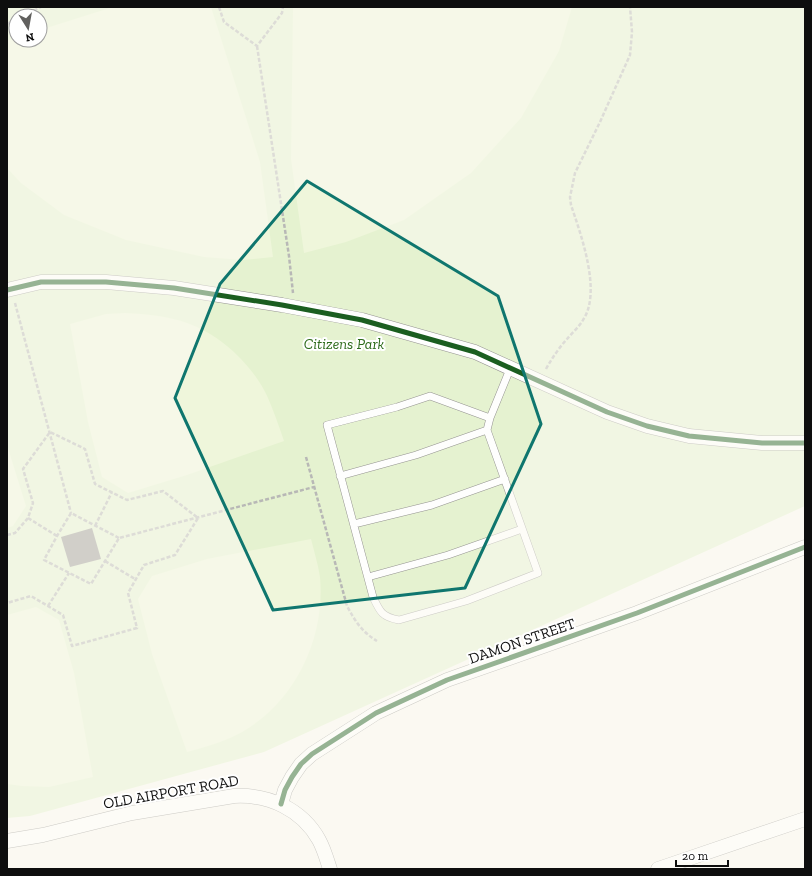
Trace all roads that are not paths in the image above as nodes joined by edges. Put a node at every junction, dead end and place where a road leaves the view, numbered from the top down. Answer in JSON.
{"nodes":[{"id":1,"x":9,"y":289,"type":"edge"},
{"id":2,"x":510,"y":368,"type":"junction"},
{"id":3,"x":490,"y":418,"type":"junction"},
{"id":4,"x":487,"y":430,"type":"junction"},
{"id":5,"x":805,"y":442,"type":"edge"},
{"id":6,"x":340,"y":476,"type":"junction"},
{"id":7,"x":505,"y":479,"type":"junction"},
{"id":8,"x":354,"y":524,"type":"junction"},
{"id":9,"x":522,"y":530,"type":"junction"},
{"id":10,"x":805,"y":547,"type":"edge"},
{"id":11,"x":368,"y":577,"type":"junction"},
{"id":12,"x":281,"y":804,"type":"junction"},
{"id":13,"x":805,"y":819,"type":"edge"},
{"id":14,"x":7,"y":841,"type":"edge"},
{"id":15,"x":330,"y":869,"type":"edge"},
{"id":16,"x":658,"y":869,"type":"edge"}],
"edges":[{"from":1,"to":2,"type":"street"},
{"from":2,"to":3,"type":"lane"},
{"from":2,"to":5,"type":"street"},
{"from":3,"to":4,"type":"lane"},
{"from":3,"to":6,"type":"lane"},
{"from":4,"to":6,"type":"lane"},
{"from":4,"to":7,"type":"lane"},
{"from":6,"to":8,"type":"lane"},
{"from":7,"to":8,"type":"lane"},
{"from":7,"to":9,"type":"lane"},
{"from":8,"to":11,"type":"lane"},
{"from":9,"to":11,"type":"lane"},
{"from":9,"to":11,"type":"lane"},
{"from":10,"to":12,"type":"street","name":"DAMON STREET"},
{"from":12,"to":14,"type":"street","name":"OLD AIRPORT ROAD"},
{"from":12,"to":15,"type":"street","name":"OLD AIRPORT ROAD"},
{"from":13,"to":16,"type":"street"}]}
